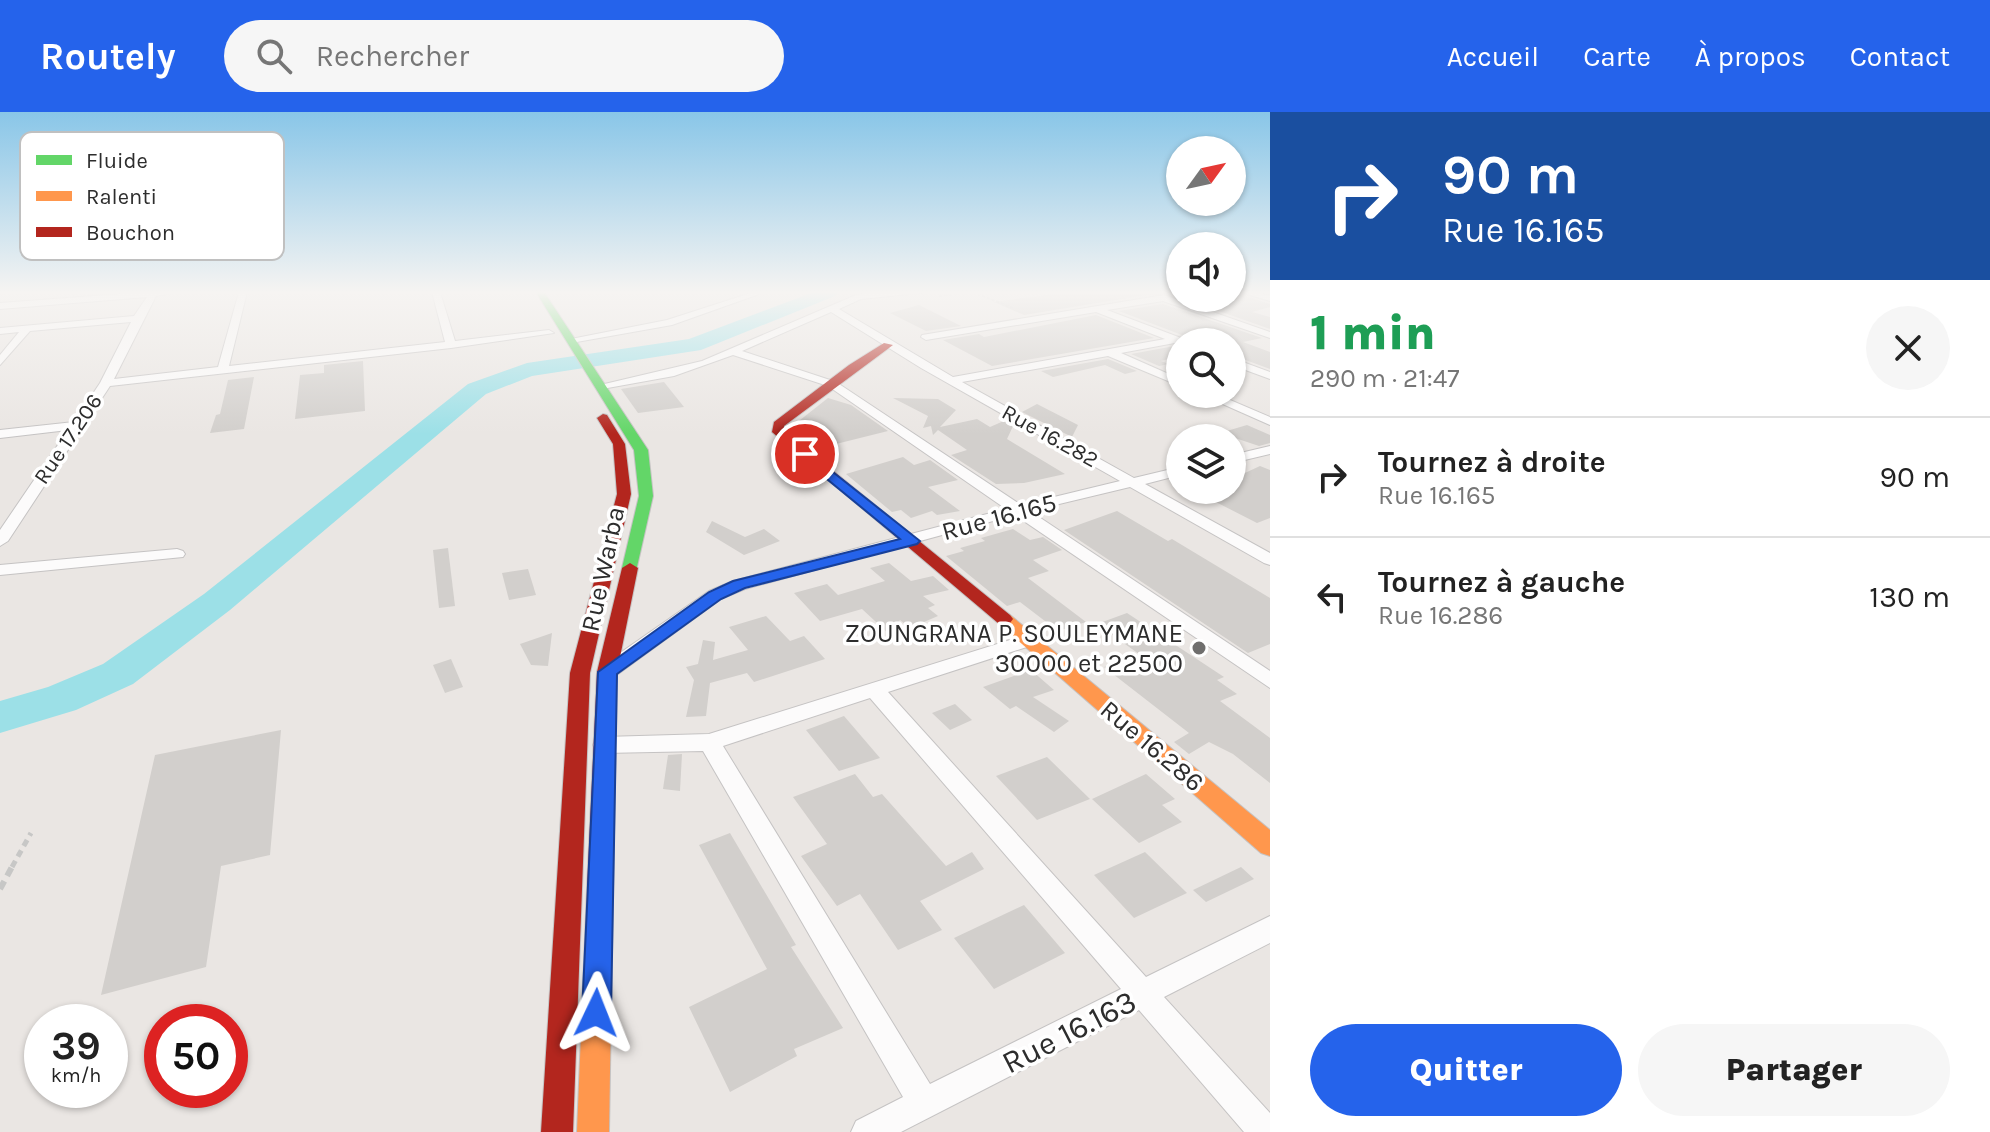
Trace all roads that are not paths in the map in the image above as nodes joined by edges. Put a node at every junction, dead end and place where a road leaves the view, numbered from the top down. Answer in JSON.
{"nodes":[{"id":1,"x":18,"y":340,"type":"edge"},
{"id":2,"x":127,"y":340,"type":"edge"},
{"id":3,"x":231,"y":340,"type":"edge"},
{"id":4,"x":449,"y":340,"type":"edge"},
{"id":5,"x":495,"y":340,"type":"edge"},
{"id":6,"x":556,"y":340,"type":"edge"},
{"id":7,"x":566,"y":340,"type":"edge"},
{"id":8,"x":625,"y":340,"type":"edge"},
{"id":9,"x":762,"y":340,"type":"edge"},
{"id":10,"x":880,"y":340,"type":"edge"},
{"id":11,"x":1166,"y":343,"type":"edge"},
{"id":12,"x":451,"y":345,"type":"junction"},
{"id":13,"x":888,"y":345,"type":"junction"},
{"id":14,"x":733,"y":352,"type":"junction"},
{"id":15,"x":1108,"y":352,"type":"junction"},
{"id":16,"x":576,"y":358,"type":"junction"},
{"id":17,"x":0,"y":362,"type":"edge"},
{"id":18,"x":1246,"y":367,"type":"edge"},
{"id":19,"x":223,"y":370,"type":"junction"},
{"id":20,"x":1270,"y":376,"type":"edge"},
{"id":21,"x":1166,"y":377,"type":"edge"},
{"id":22,"x":951,"y":381,"type":"junction"},
{"id":23,"x":106,"y":383,"type":"junction"},
{"id":24,"x":832,"y":384,"type":"junction"},
{"id":25,"x":602,"y":386,"type":"junction"},
{"id":26,"x":1239,"y":408,"type":"edge"},
{"id":27,"x":1270,"y":421,"type":"edge"},
{"id":28,"x":76,"y":425,"type":"junction"},
{"id":29,"x":0,"y":434,"type":"edge"},
{"id":30,"x":1270,"y":450,"type":"edge"},
{"id":31,"x":1255,"y":454,"type":"junction"},
{"id":32,"x":1246,"y":456,"type":"edge"},
{"id":33,"x":1270,"y":461,"type":"edge"},
{"id":34,"x":1166,"y":474,"type":"edge"},
{"id":35,"x":1133,"y":482,"type":"junction"},
{"id":36,"x":1018,"y":510,"type":"junction"},
{"id":37,"x":0,"y":541,"type":"edge"},
{"id":38,"x":912,"y":541,"type":"junction"},
{"id":39,"x":177,"y":554,"type":"dead end"},
{"id":40,"x":1270,"y":560,"type":"edge"},
{"id":41,"x":0,"y":570,"type":"edge"},
{"id":42,"x":1026,"y":641,"type":"junction"},
{"id":43,"x":607,"y":672,"type":"junction"},
{"id":44,"x":1270,"y":681,"type":"edge"},
{"id":45,"x":873,"y":689,"type":"junction"},
{"id":46,"x":709,"y":742,"type":"junction"},
{"id":47,"x":604,"y":745,"type":"junction"},
{"id":48,"x":1270,"y":845,"type":"edge"},
{"id":49,"x":1270,"y":929,"type":"edge"},
{"id":50,"x":1143,"y":994,"type":"junction"},
{"id":51,"x":925,"y":1105,"type":"junction"},
{"id":52,"x":557,"y":1132,"type":"edge"},
{"id":53,"x":593,"y":1132,"type":"edge"},
{"id":54,"x":867,"y":1132,"type":"edge"},
{"id":55,"x":1265,"y":1132,"type":"edge"}],
"edges":[{"from":1,"to":17,"type":"street"},
{"from":2,"to":23,"type":"street","name":"Rue 17.206"},
{"from":3,"to":19,"type":"street"},
{"from":4,"to":12,"type":"street"},
{"from":5,"to":12,"type":"street"},
{"from":6,"to":16,"type":"main road"},
{"from":7,"to":16,"type":"main road"},
{"from":8,"to":16,"type":"street"},
{"from":9,"to":14,"type":"street"},
{"from":10,"to":13,"type":"street","name":"Rue 16.282"},
{"from":11,"to":15,"type":"street"},
{"from":12,"to":19,"type":"street"},
{"from":13,"to":22,"type":"street","name":"Rue 16.282"},
{"from":13,"to":24,"type":"main road"},
{"from":14,"to":24,"type":"street"},
{"from":14,"to":25,"type":"street"},
{"from":15,"to":21,"type":"street"},
{"from":15,"to":22,"type":"street"},
{"from":16,"to":25,"type":"main road","name":"Rue Warba"},
{"from":16,"to":52,"type":"main road"},
{"from":18,"to":20,"type":"street"},
{"from":19,"to":23,"type":"street"},
{"from":22,"to":35,"type":"street","name":"Rue 16.282"},
{"from":23,"to":28,"type":"street","name":"Rue 17.206"},
{"from":24,"to":36,"type":"street"},
{"from":24,"to":38,"type":"main road","name":"Rue 16.286"},
{"from":25,"to":43,"type":"main road","name":"Rue Warba"},
{"from":26,"to":27,"type":"street"},
{"from":28,"to":29,"type":"street"},
{"from":28,"to":37,"type":"street","name":"Rue 17.206"},
{"from":30,"to":31,"type":"street"},
{"from":31,"to":32,"type":"street"},
{"from":31,"to":33,"type":"street"},
{"from":34,"to":35,"type":"street","name":"Rue 16.165"},
{"from":35,"to":36,"type":"street","name":"Rue 16.165"},
{"from":35,"to":40,"type":"street","name":"Rue 16.282"},
{"from":36,"to":38,"type":"street","name":"Rue 16.165"},
{"from":36,"to":44,"type":"street"},
{"from":38,"to":42,"type":"main road","name":"Rue 16.286"},
{"from":38,"to":43,"type":"street","name":"Rue 16.165"},
{"from":39,"to":41,"type":"street"},
{"from":42,"to":45,"type":"street"},
{"from":42,"to":48,"type":"main road","name":"Rue 16.286"},
{"from":43,"to":47,"type":"main road","name":"Rue Warba"},
{"from":45,"to":46,"type":"street"},
{"from":45,"to":50,"type":"street"},
{"from":46,"to":47,"type":"street"},
{"from":46,"to":51,"type":"street"},
{"from":47,"to":53,"type":"main road","name":"Rue Warba"},
{"from":49,"to":50,"type":"street","name":"Rue 16.163"},
{"from":50,"to":51,"type":"street","name":"Rue 16.163"},
{"from":50,"to":55,"type":"street"},
{"from":51,"to":54,"type":"street","name":"Rue 16.163"}]}
